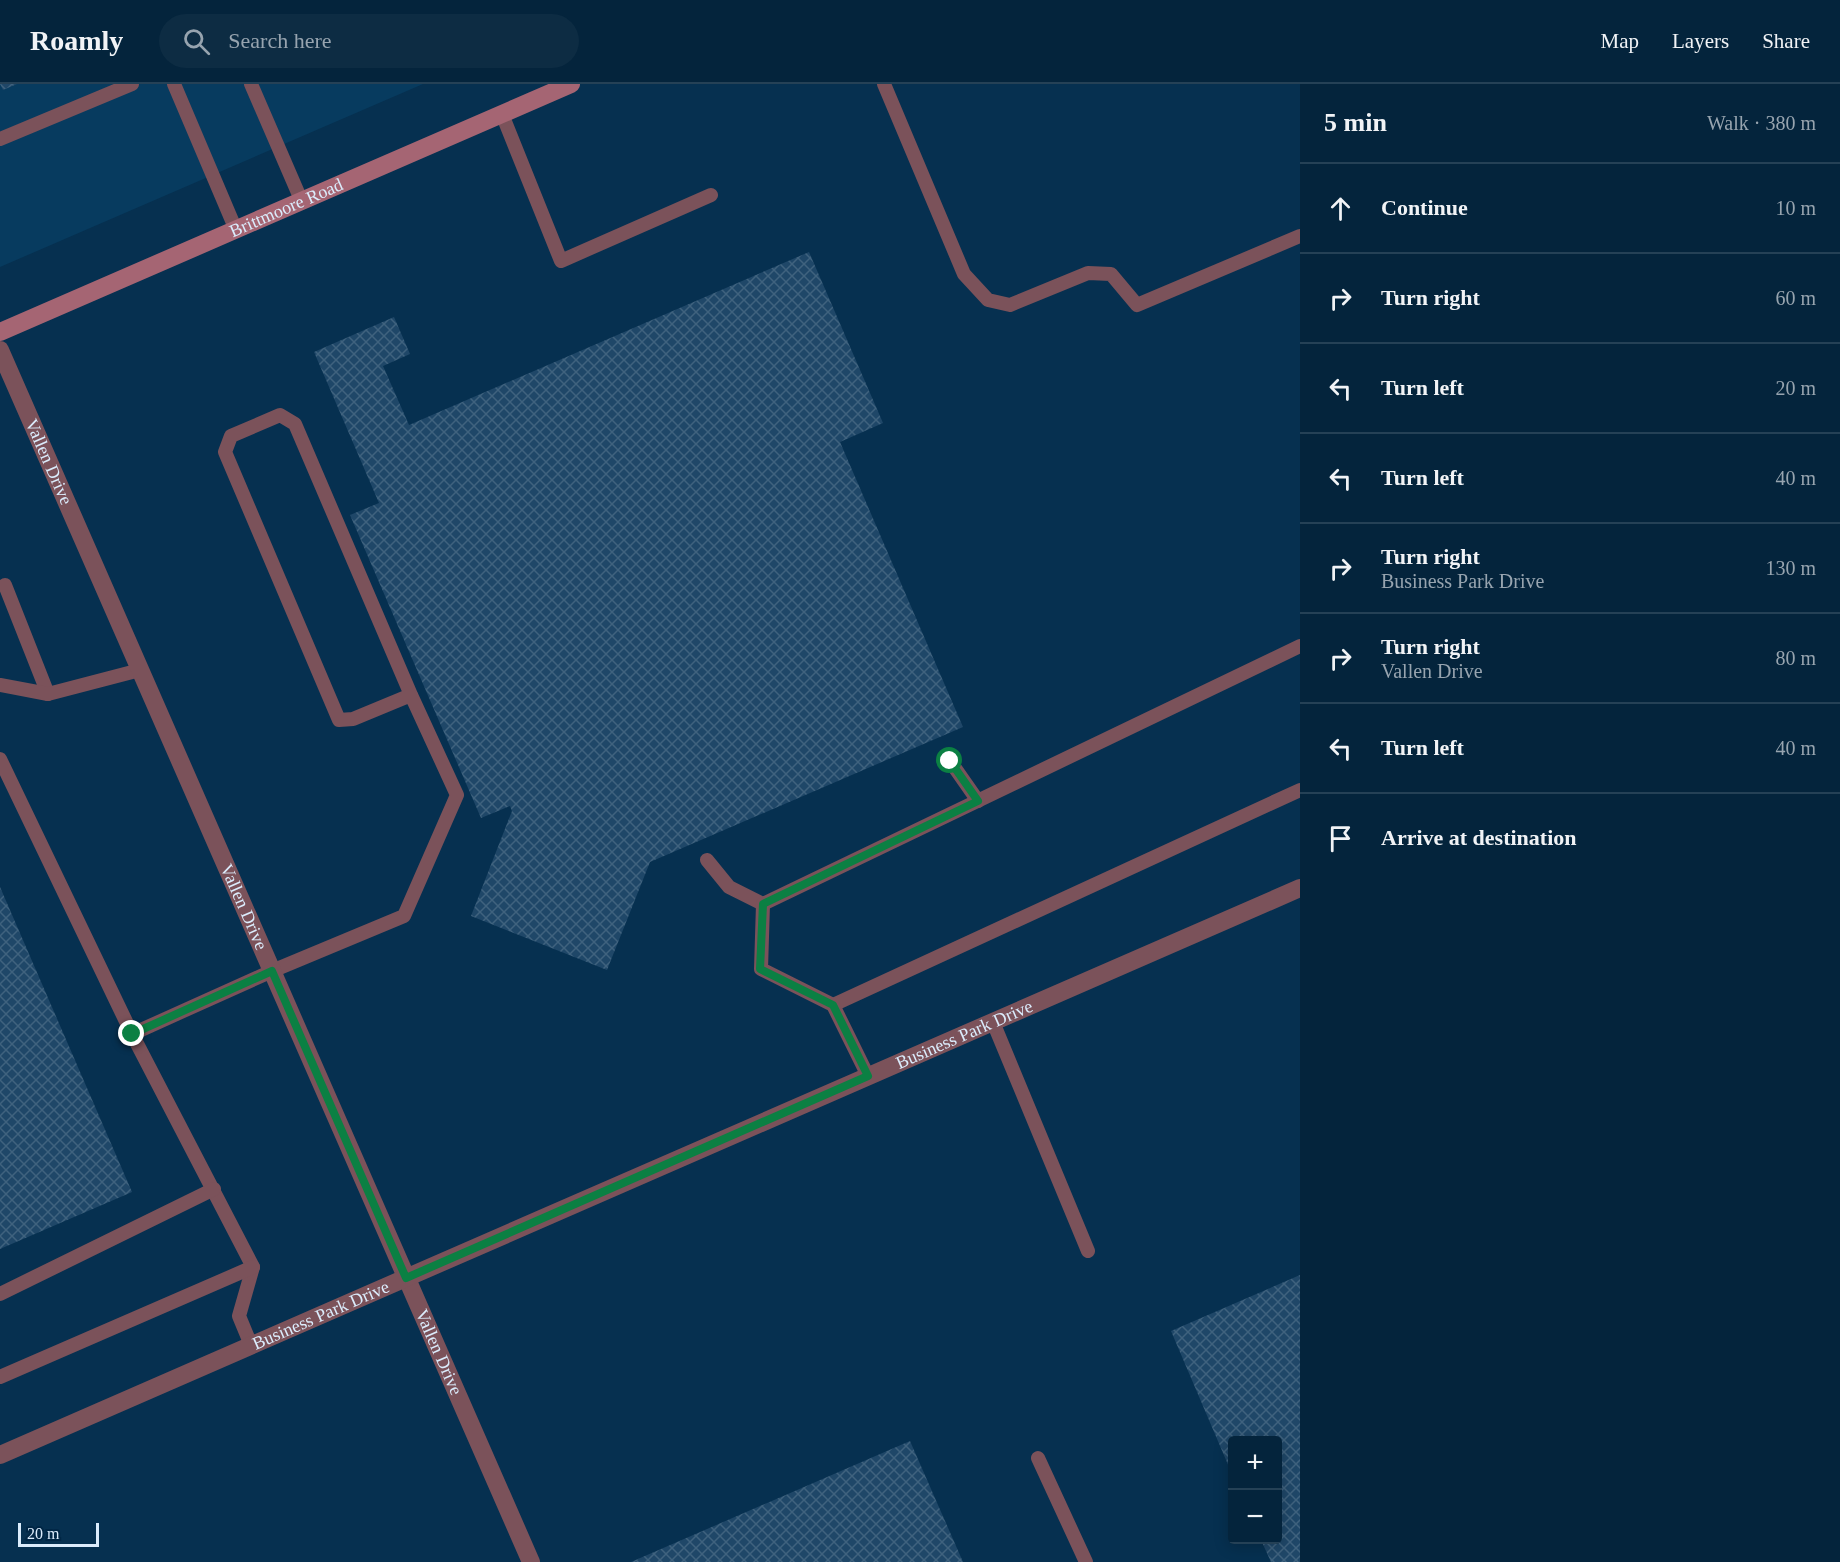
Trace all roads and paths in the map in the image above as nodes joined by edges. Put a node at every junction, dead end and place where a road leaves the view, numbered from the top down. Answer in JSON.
{"nodes":[{"id":1,"x":132,"y":84,"type":"edge"},
{"id":2,"x":174,"y":84,"type":"edge"},
{"id":3,"x":251,"y":84,"type":"edge"},
{"id":4,"x":571,"y":84,"type":"edge"},
{"id":5,"x":884,"y":84,"type":"edge"},
{"id":6,"x":502,"y":114,"type":"junction"},
{"id":7,"x":0,"y":139,"type":"edge"},
{"id":8,"x":711,"y":195,"type":"dead end"},
{"id":9,"x":302,"y":202,"type":"junction"},
{"id":10,"x":236,"y":230,"type":"junction"},
{"id":11,"x":1300,"y":236,"type":"edge"},
{"id":12,"x":0,"y":332,"type":"edge"},
{"id":13,"x":0,"y":350,"type":"edge"},
{"id":14,"x":5,"y":585,"type":"dead end"},
{"id":15,"x":1300,"y":646,"type":"edge"},
{"id":16,"x":140,"y":670,"type":"junction"},
{"id":17,"x":0,"y":685,"type":"edge"},
{"id":18,"x":48,"y":694,"type":"junction"},
{"id":19,"x":411,"y":695,"type":"junction"},
{"id":20,"x":0,"y":759,"type":"edge"},
{"id":21,"x":950,"y":761,"type":"dead end"},
{"id":22,"x":1300,"y":790,"type":"edge"},
{"id":23,"x":978,"y":801,"type":"junction"},
{"id":24,"x":707,"y":860,"type":"dead end"},
{"id":25,"x":1300,"y":888,"type":"edge"},
{"id":26,"x":763,"y":904,"type":"junction"},
{"id":27,"x":272,"y":971,"type":"junction"},
{"id":28,"x":833,"y":1005,"type":"junction"},
{"id":29,"x":993,"y":1022,"type":"junction"},
{"id":30,"x":132,"y":1034,"type":"junction"},
{"id":31,"x":868,"y":1076,"type":"junction"},
{"id":32,"x":214,"y":1189,"type":"junction"},
{"id":33,"x":1088,"y":1251,"type":"dead end"},
{"id":34,"x":253,"y":1267,"type":"junction"},
{"id":35,"x":406,"y":1278,"type":"junction"},
{"id":36,"x":0,"y":1294,"type":"edge"},
{"id":37,"x":251,"y":1345,"type":"junction"},
{"id":38,"x":0,"y":1377,"type":"edge"},
{"id":39,"x":0,"y":1455,"type":"edge"},
{"id":40,"x":1038,"y":1458,"type":"dead end"},
{"id":41,"x":531,"y":1562,"type":"edge"},
{"id":42,"x":1086,"y":1562,"type":"edge"}],
"edges":[{"from":1,"to":7,"type":"lane"},
{"from":2,"to":10,"type":"lane"},
{"from":3,"to":9,"type":"lane"},
{"from":4,"to":6,"type":"main road","name":"Brittmoore Road"},
{"from":5,"to":11,"type":"lane"},
{"from":6,"to":8,"type":"lane"},
{"from":6,"to":9,"type":"main road","name":"Brittmoore Road"},
{"from":9,"to":10,"type":"main road","name":"Brittmoore Road"},
{"from":10,"to":12,"type":"main road","name":"Brittmoore Road"},
{"from":13,"to":16,"type":"street","name":"Vallen Drive"},
{"from":14,"to":18,"type":"lane"},
{"from":15,"to":23,"type":"lane"},
{"from":16,"to":18,"type":"lane"},
{"from":16,"to":27,"type":"street","name":"Vallen Drive"},
{"from":17,"to":18,"type":"lane"},
{"from":19,"to":19,"type":"lane"},
{"from":19,"to":27,"type":"lane"},
{"from":20,"to":30,"type":"lane"},
{"from":21,"to":23,"type":"lane"},
{"from":22,"to":28,"type":"lane"},
{"from":23,"to":26,"type":"lane"},
{"from":24,"to":26,"type":"lane"},
{"from":25,"to":29,"type":"street","name":"Business Park Drive"},
{"from":26,"to":28,"type":"lane"},
{"from":27,"to":30,"type":"lane"},
{"from":27,"to":35,"type":"street","name":"Vallen Drive"},
{"from":28,"to":31,"type":"lane"},
{"from":29,"to":31,"type":"street","name":"Business Park Drive"},
{"from":29,"to":33,"type":"lane"},
{"from":30,"to":32,"type":"lane"},
{"from":31,"to":35,"type":"street","name":"Business Park Drive"},
{"from":32,"to":34,"type":"lane"},
{"from":32,"to":36,"type":"lane"},
{"from":34,"to":37,"type":"lane"},
{"from":34,"to":38,"type":"lane"},
{"from":35,"to":37,"type":"street","name":"Business Park Drive"},
{"from":35,"to":41,"type":"street","name":"Vallen Drive"},
{"from":37,"to":39,"type":"street","name":"Business Park Drive"},
{"from":40,"to":42,"type":"lane"}]}
